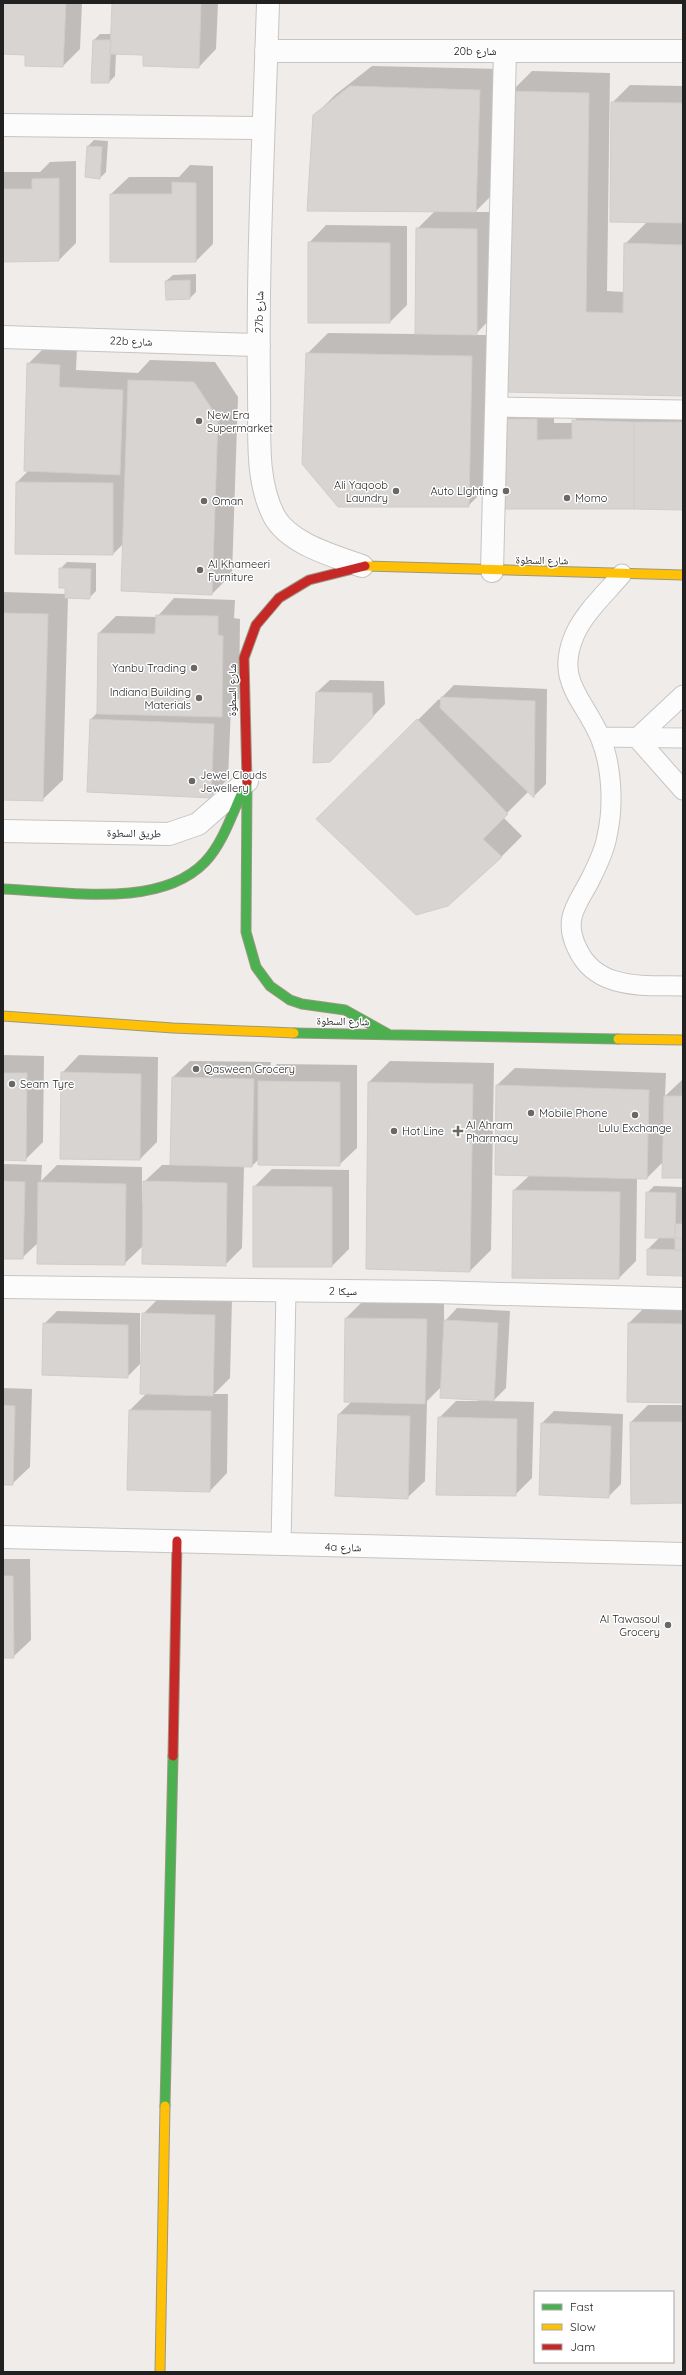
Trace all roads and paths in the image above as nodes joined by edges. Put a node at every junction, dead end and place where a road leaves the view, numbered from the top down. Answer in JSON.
{"nodes":[{"id":1,"x":268,"y":3,"type":"edge"},
{"id":2,"x":266,"y":51,"type":"junction"},
{"id":3,"x":505,"y":51,"type":"junction"},
{"id":4,"x":683,"y":51,"type":"edge"},
{"id":5,"x":3,"y":125,"type":"edge"},
{"id":6,"x":263,"y":128,"type":"junction"},
{"id":7,"x":3,"y":337,"type":"edge"},
{"id":8,"x":258,"y":345,"type":"junction"},
{"id":9,"x":496,"y":407,"type":"junction"},
{"id":10,"x":683,"y":410,"type":"edge"},
{"id":11,"x":362,"y":566,"type":"junction"},
{"id":12,"x":492,"y":571,"type":"junction"},
{"id":13,"x":622,"y":574,"type":"junction"},
{"id":14,"x":683,"y":575,"type":"edge"},
{"id":15,"x":683,"y":695,"type":"edge"},
{"id":16,"x":600,"y":737,"type":"junction"},
{"id":17,"x":637,"y":738,"type":"junction"},
{"id":18,"x":681,"y":741,"type":"edge"},
{"id":19,"x":247,"y":781,"type":"junction"},
{"id":20,"x":683,"y":790,"type":"edge"},
{"id":21,"x":3,"y":831,"type":"edge"},
{"id":22,"x":3,"y":889,"type":"edge"},
{"id":23,"x":683,"y":986,"type":"edge"},
{"id":24,"x":3,"y":1016,"type":"edge"},
{"id":25,"x":388,"y":1034,"type":"junction"},
{"id":26,"x":683,"y":1040,"type":"edge"},
{"id":27,"x":3,"y":1287,"type":"edge"},
{"id":28,"x":286,"y":1290,"type":"junction"},
{"id":29,"x":683,"y":1299,"type":"edge"},
{"id":30,"x":3,"y":1537,"type":"edge"},
{"id":31,"x":178,"y":1541,"type":"junction"},
{"id":32,"x":281,"y":1545,"type":"junction"},
{"id":33,"x":683,"y":1554,"type":"edge"},
{"id":34,"x":160,"y":2372,"type":"edge"}],
"edges":[{"from":1,"to":2,"type":"street","name":"27b شارع"},
{"from":2,"to":3,"type":"street","name":"20b شارع"},
{"from":2,"to":6,"type":"street","name":"27b شارع"},
{"from":3,"to":4,"type":"street","name":"20b شارع"},
{"from":3,"to":9,"type":"street"},
{"from":5,"to":6,"type":"street"},
{"from":6,"to":8,"type":"street","name":"27b شارع"},
{"from":7,"to":8,"type":"street","name":"22b شارع"},
{"from":8,"to":11,"type":"street","name":"27b شارع"},
{"from":9,"to":10,"type":"lane"},
{"from":9,"to":12,"type":"street"},
{"from":11,"to":12,"type":"main road","name":"شارع السطوة"},
{"from":11,"to":19,"type":"main road","name":"شارع السطوة"},
{"from":12,"to":13,"type":"main road","name":"شارع السطوة"},
{"from":13,"to":14,"type":"main road","name":"شارع السطوة"},
{"from":13,"to":16,"type":"lane"},
{"from":15,"to":17,"type":"lane"},
{"from":16,"to":17,"type":"lane"},
{"from":16,"to":23,"type":"lane"},
{"from":17,"to":18,"type":"lane"},
{"from":17,"to":20,"type":"lane"},
{"from":19,"to":21,"type":"street","name":"طريق السطوة"},
{"from":19,"to":22,"type":"main road","name":"شارع السطوة"},
{"from":19,"to":25,"type":"main road"},
{"from":24,"to":25,"type":"main road","name":"شارع السطوة"},
{"from":25,"to":26,"type":"main road","name":"شارع السطوة"},
{"from":27,"to":28,"type":"street","name":"سيكا 2"},
{"from":28,"to":29,"type":"street","name":"سيكا 2"},
{"from":28,"to":32,"type":"lane"},
{"from":30,"to":31,"type":"street","name":"4a شارع"},
{"from":31,"to":32,"type":"street","name":"4a شارع"},
{"from":31,"to":34,"type":"main road"},
{"from":32,"to":33,"type":"street","name":"4a شارع"}]}
